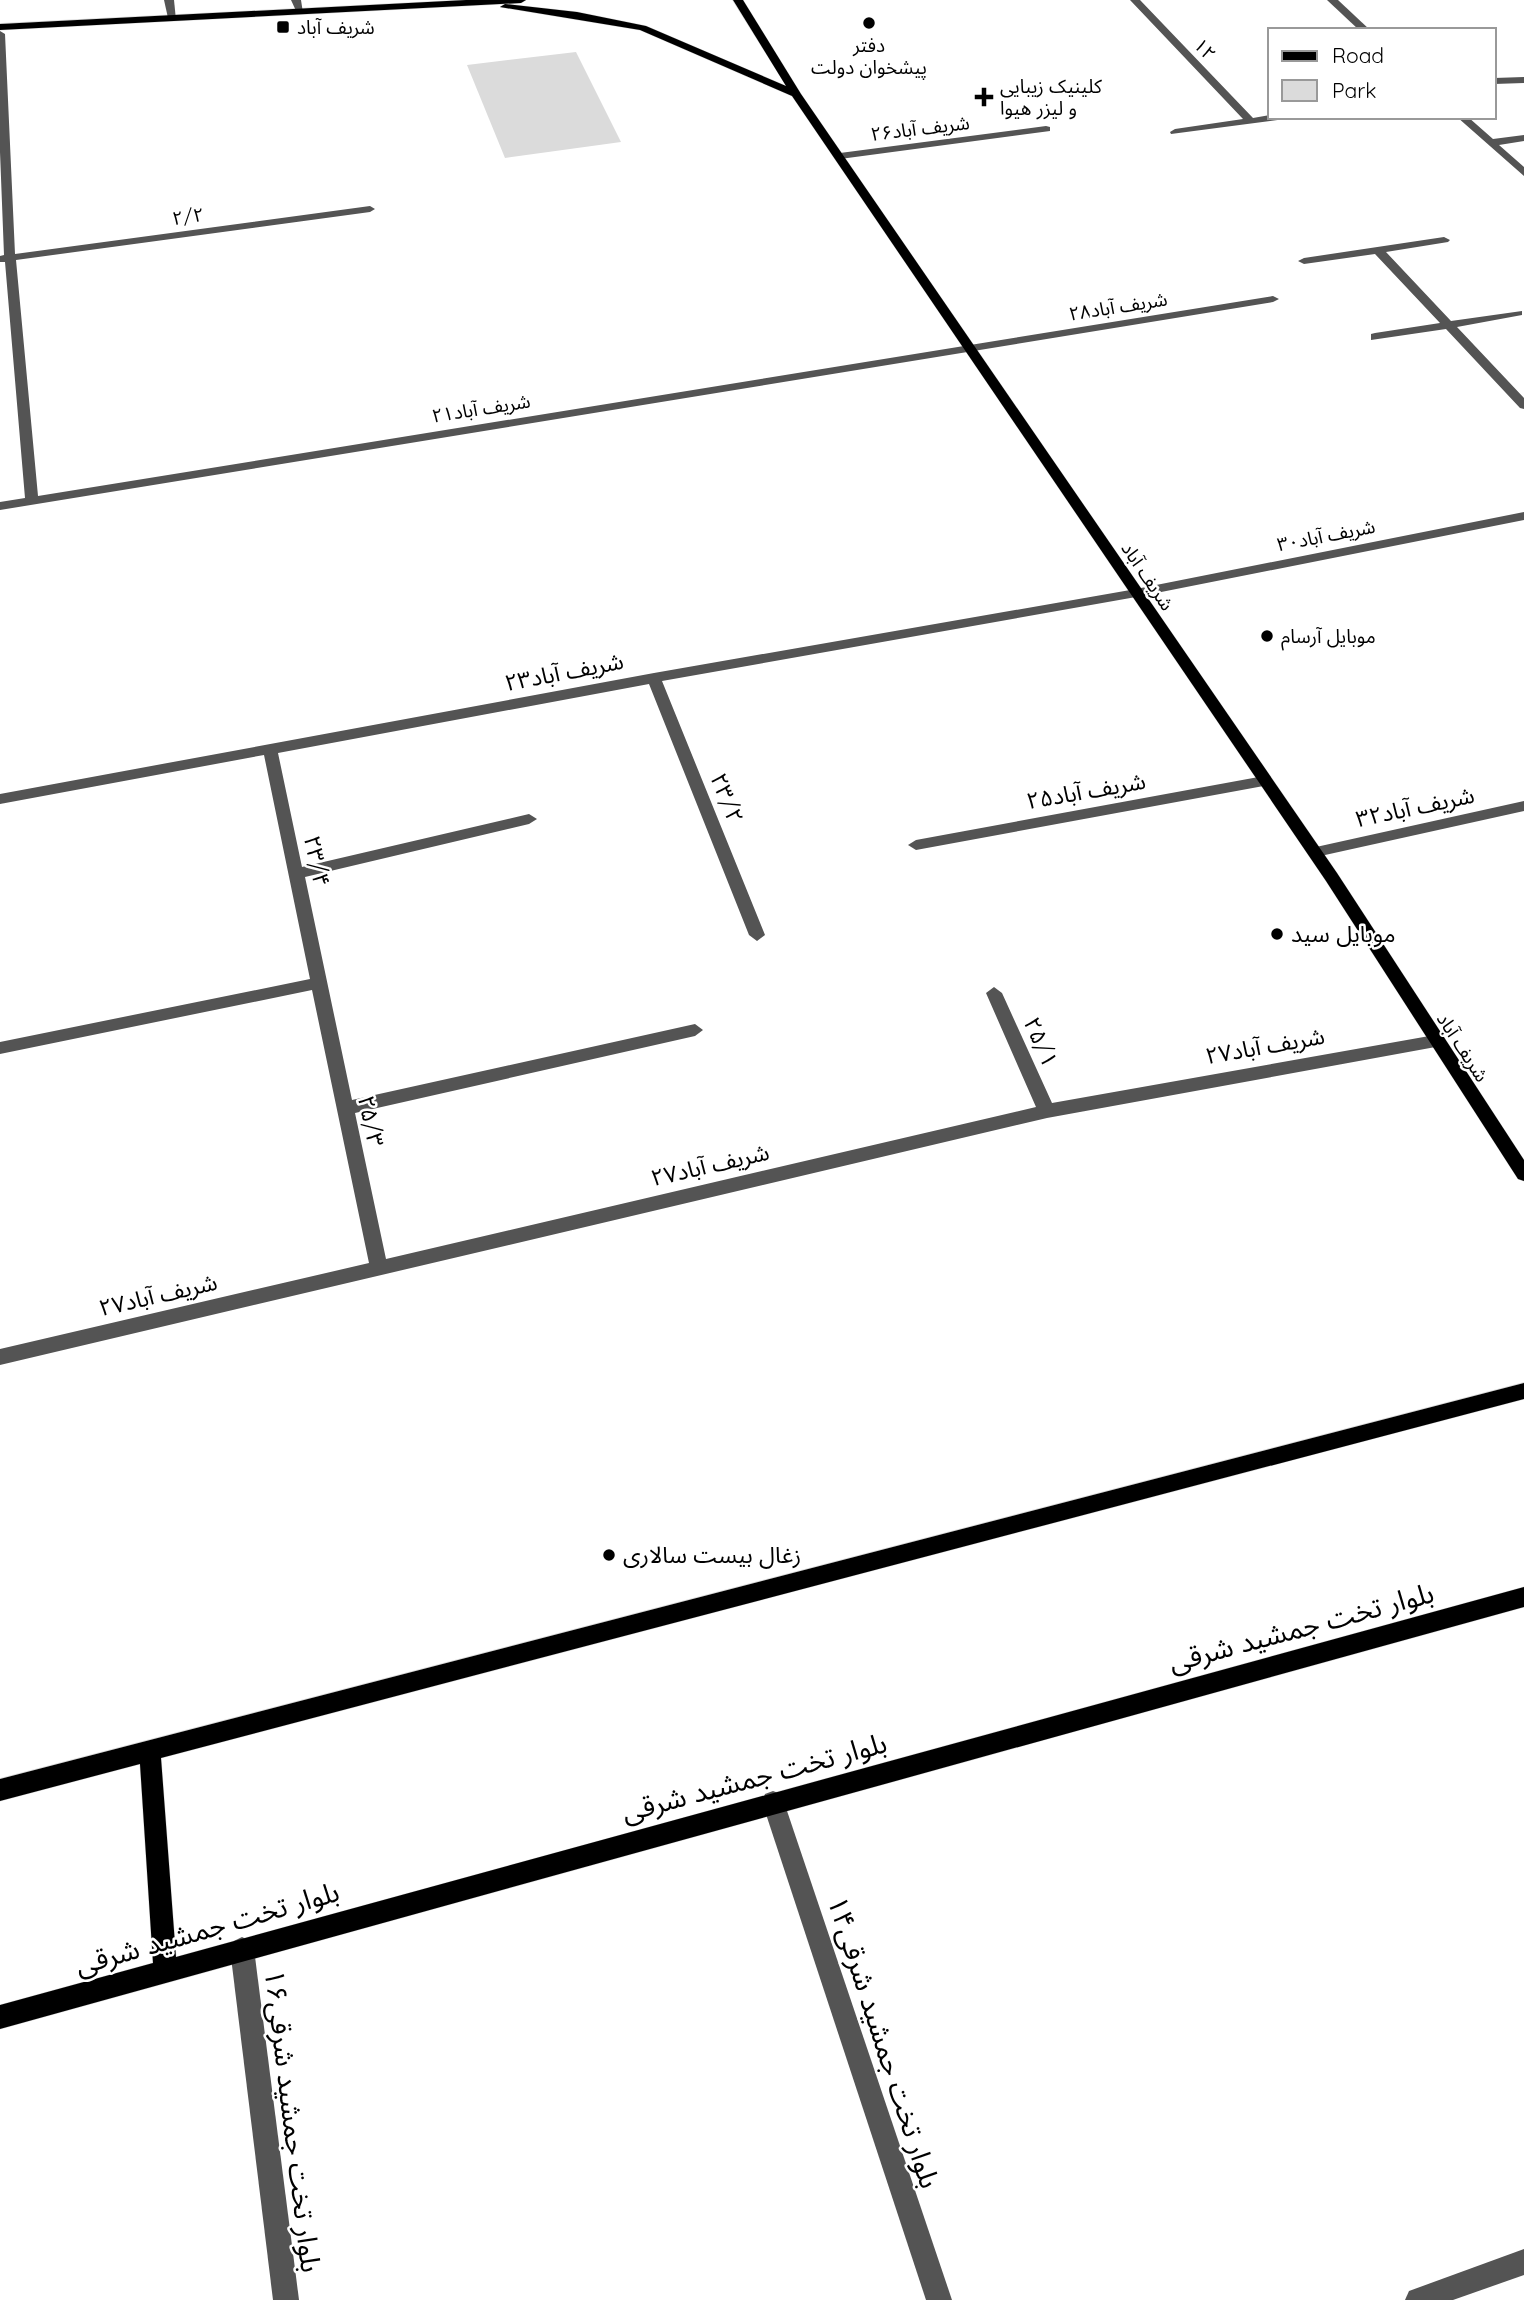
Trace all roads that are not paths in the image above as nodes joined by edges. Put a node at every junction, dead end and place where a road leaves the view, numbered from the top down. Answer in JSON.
{"nodes":[{"id":1,"x":169,"y":0,"type":"edge"},
{"id":2,"x":296,"y":0,"type":"edge"},
{"id":3,"x":521,"y":0,"type":"edge"},
{"id":4,"x":738,"y":0,"type":"edge"},
{"id":5,"x":1135,"y":0,"type":"edge"},
{"id":6,"x":1332,"y":0,"type":"edge"},
{"id":7,"x":450,"y":2,"type":"edge"},
{"id":8,"x":471,"y":3,"type":"junction"},
{"id":9,"x":300,"y":11,"type":"junction"},
{"id":10,"x":173,"y":18,"type":"junction"},
{"id":11,"x":0,"y":27,"type":"edge"},
{"id":12,"x":1363,"y":28,"type":"edge"},
{"id":13,"x":0,"y":34,"type":"edge"},
{"id":14,"x":1524,"y":80,"type":"edge"},
{"id":15,"x":1496,"y":81,"type":"edge"},
{"id":16,"x":796,"y":94,"type":"junction"},
{"id":17,"x":1268,"y":119,"type":"edge"},
{"id":18,"x":1464,"y":119,"type":"edge"},
{"id":19,"x":1250,"y":121,"type":"junction"},
{"id":20,"x":1046,"y":129,"type":"dead end"},
{"id":21,"x":1175,"y":132,"type":"dead end"},
{"id":22,"x":1524,"y":138,"type":"edge"},
{"id":23,"x":1490,"y":143,"type":"junction"},
{"id":24,"x":840,"y":156,"type":"junction"},
{"id":25,"x":1524,"y":173,"type":"edge"},
{"id":26,"x":370,"y":209,"type":"dead end"},
{"id":27,"x":1444,"y":240,"type":"dead end"},
{"id":28,"x":1378,"y":250,"type":"junction"},
{"id":29,"x":5,"y":258,"type":"edge"},
{"id":30,"x":1304,"y":261,"type":"dead end"},
{"id":31,"x":1273,"y":299,"type":"dead end"},
{"id":32,"x":1518,"y":313,"type":"dead end"},
{"id":33,"x":1448,"y":324,"type":"junction"},
{"id":34,"x":1375,"y":337,"type":"dead end"},
{"id":35,"x":969,"y":347,"type":"junction"},
{"id":36,"x":1524,"y":405,"type":"edge"},
{"id":37,"x":32,"y":501,"type":"junction"},
{"id":38,"x":0,"y":506,"type":"edge"},
{"id":39,"x":1524,"y":516,"type":"edge"},
{"id":40,"x":1136,"y":593,"type":"junction"},
{"id":41,"x":654,"y":678,"type":"junction"},
{"id":42,"x":270,"y":750,"type":"junction"},
{"id":43,"x":1264,"y":781,"type":"junction"},
{"id":44,"x":0,"y":799,"type":"edge"},
{"id":45,"x":1524,"y":806,"type":"edge"},
{"id":46,"x":528,"y":820,"type":"dead end"},
{"id":47,"x":916,"y":845,"type":"dead end"},
{"id":48,"x":1316,"y":852,"type":"junction"},
{"id":49,"x":296,"y":874,"type":"junction"},
{"id":50,"x":757,"y":935,"type":"dead end"},
{"id":51,"x":319,"y":983,"type":"junction"},
{"id":52,"x":994,"y":993,"type":"dead end"},
{"id":53,"x":695,"y":1030,"type":"dead end"},
{"id":54,"x":1435,"y":1041,"type":"junction"},
{"id":55,"x":0,"y":1048,"type":"edge"},
{"id":56,"x":345,"y":1108,"type":"junction"},
{"id":57,"x":1047,"y":1111,"type":"junction"},
{"id":58,"x":1506,"y":1147,"type":"junction"},
{"id":59,"x":1524,"y":1156,"type":"edge"},
{"id":60,"x":1524,"y":1174,"type":"edge"},
{"id":61,"x":379,"y":1268,"type":"junction"},
{"id":62,"x":0,"y":1357,"type":"edge"},
{"id":63,"x":1524,"y":1391,"type":"edge"},
{"id":64,"x":1524,"y":1597,"type":"edge"},
{"id":65,"x":150,"y":1751,"type":"junction"},
{"id":66,"x":0,"y":1790,"type":"edge"},
{"id":67,"x":773,"y":1802,"type":"junction"},
{"id":68,"x":242,"y":1949,"type":"junction"},
{"id":69,"x":165,"y":1972,"type":"junction"},
{"id":70,"x":0,"y":2017,"type":"edge"},
{"id":71,"x":1524,"y":2262,"type":"edge"},
{"id":72,"x":286,"y":2300,"type":"edge"},
{"id":73,"x":939,"y":2300,"type":"edge"},
{"id":74,"x":1418,"y":2300,"type":"edge"}],
"edges":[{"from":1,"to":10,"type":"street"},
{"from":2,"to":9,"type":"street"},
{"from":3,"to":8,"type":"main road"},
{"from":4,"to":16,"type":"main road","name":"شریف آباد"},
{"from":5,"to":19,"type":"street","name":"۱۲"},
{"from":6,"to":12,"type":"street"},
{"from":7,"to":8,"type":"main road"},
{"from":7,"to":9,"type":"main road"},
{"from":8,"to":16,"type":"main road"},
{"from":9,"to":10,"type":"main road"},
{"from":10,"to":11,"type":"main road"},
{"from":13,"to":29,"type":"street"},
{"from":14,"to":15,"type":"street"},
{"from":16,"to":24,"type":"main road","name":"شریف آباد"},
{"from":17,"to":19,"type":"street"},
{"from":18,"to":23,"type":"street"},
{"from":19,"to":21,"type":"street"},
{"from":20,"to":24,"type":"street","name":"شریف آباد۲۶"},
{"from":22,"to":23,"type":"street"},
{"from":23,"to":25,"type":"street"},
{"from":24,"to":35,"type":"main road","name":"شریف آباد"},
{"from":26,"to":29,"type":"street","name":"۲/۲"},
{"from":27,"to":28,"type":"street"},
{"from":28,"to":30,"type":"street"},
{"from":28,"to":33,"type":"street"},
{"from":29,"to":37,"type":"street"},
{"from":31,"to":35,"type":"street","name":"شریف آباد۲۸"},
{"from":32,"to":33,"type":"street"},
{"from":33,"to":34,"type":"street"},
{"from":33,"to":36,"type":"street"},
{"from":35,"to":37,"type":"street","name":"شریف آباد۲۱"},
{"from":35,"to":40,"type":"main road","name":"شریف آباد"},
{"from":37,"to":38,"type":"street","name":"شریف آباد۲۱"},
{"from":39,"to":40,"type":"street","name":"شریف آباد۳۰"},
{"from":40,"to":41,"type":"street","name":"شریف آباد۲۳"},
{"from":40,"to":43,"type":"main road","name":"شریف آباد"},
{"from":41,"to":42,"type":"street","name":"شریف آباد۲۳"},
{"from":41,"to":50,"type":"street","name":"۲۳/۲"},
{"from":42,"to":44,"type":"street","name":"شریف آباد۲۳"},
{"from":42,"to":49,"type":"street","name":"۲۳/۴"},
{"from":43,"to":47,"type":"street","name":"شریف آباد۲۵"},
{"from":43,"to":48,"type":"main road","name":"شریف آباد"},
{"from":45,"to":48,"type":"street","name":"شریف آباد۳۲"},
{"from":46,"to":49,"type":"street"},
{"from":48,"to":54,"type":"main road","name":"شریف آباد"},
{"from":49,"to":51,"type":"street","name":"۲۳/۴"},
{"from":51,"to":55,"type":"street"},
{"from":51,"to":56,"type":"street","name":"۲۵/۳"},
{"from":52,"to":57,"type":"street","name":"۲۵/۱"},
{"from":53,"to":56,"type":"street"},
{"from":54,"to":57,"type":"street","name":"شریف آباد۲۷"},
{"from":54,"to":58,"type":"main road","name":"شریف آباد"},
{"from":56,"to":61,"type":"street","name":"۲۵/۳"},
{"from":57,"to":61,"type":"street","name":"شریف آباد۲۷"},
{"from":58,"to":59,"type":"main road"},
{"from":58,"to":60,"type":"main road","name":"شریف آباد"},
{"from":61,"to":62,"type":"street","name":"شریف آباد۲۷"},
{"from":63,"to":65,"type":"main road"},
{"from":64,"to":67,"type":"main road","name":"بلوار تخت جمشید شرقی"},
{"from":65,"to":66,"type":"main road"},
{"from":65,"to":69,"type":"main road"},
{"from":67,"to":68,"type":"main road","name":"بلوار تخت جمشید شرقی"},
{"from":67,"to":73,"type":"street","name":"بلوار تخت جمشید شرقی۱۴"},
{"from":68,"to":69,"type":"main road","name":"بلوار تخت جمشید شرقی"},
{"from":68,"to":72,"type":"street","name":"بلوار تخت جمشید شرقی۱۶"},
{"from":69,"to":70,"type":"main road","name":"بلوار تخت جمشید شرقی"},
{"from":71,"to":74,"type":"street"}]}
